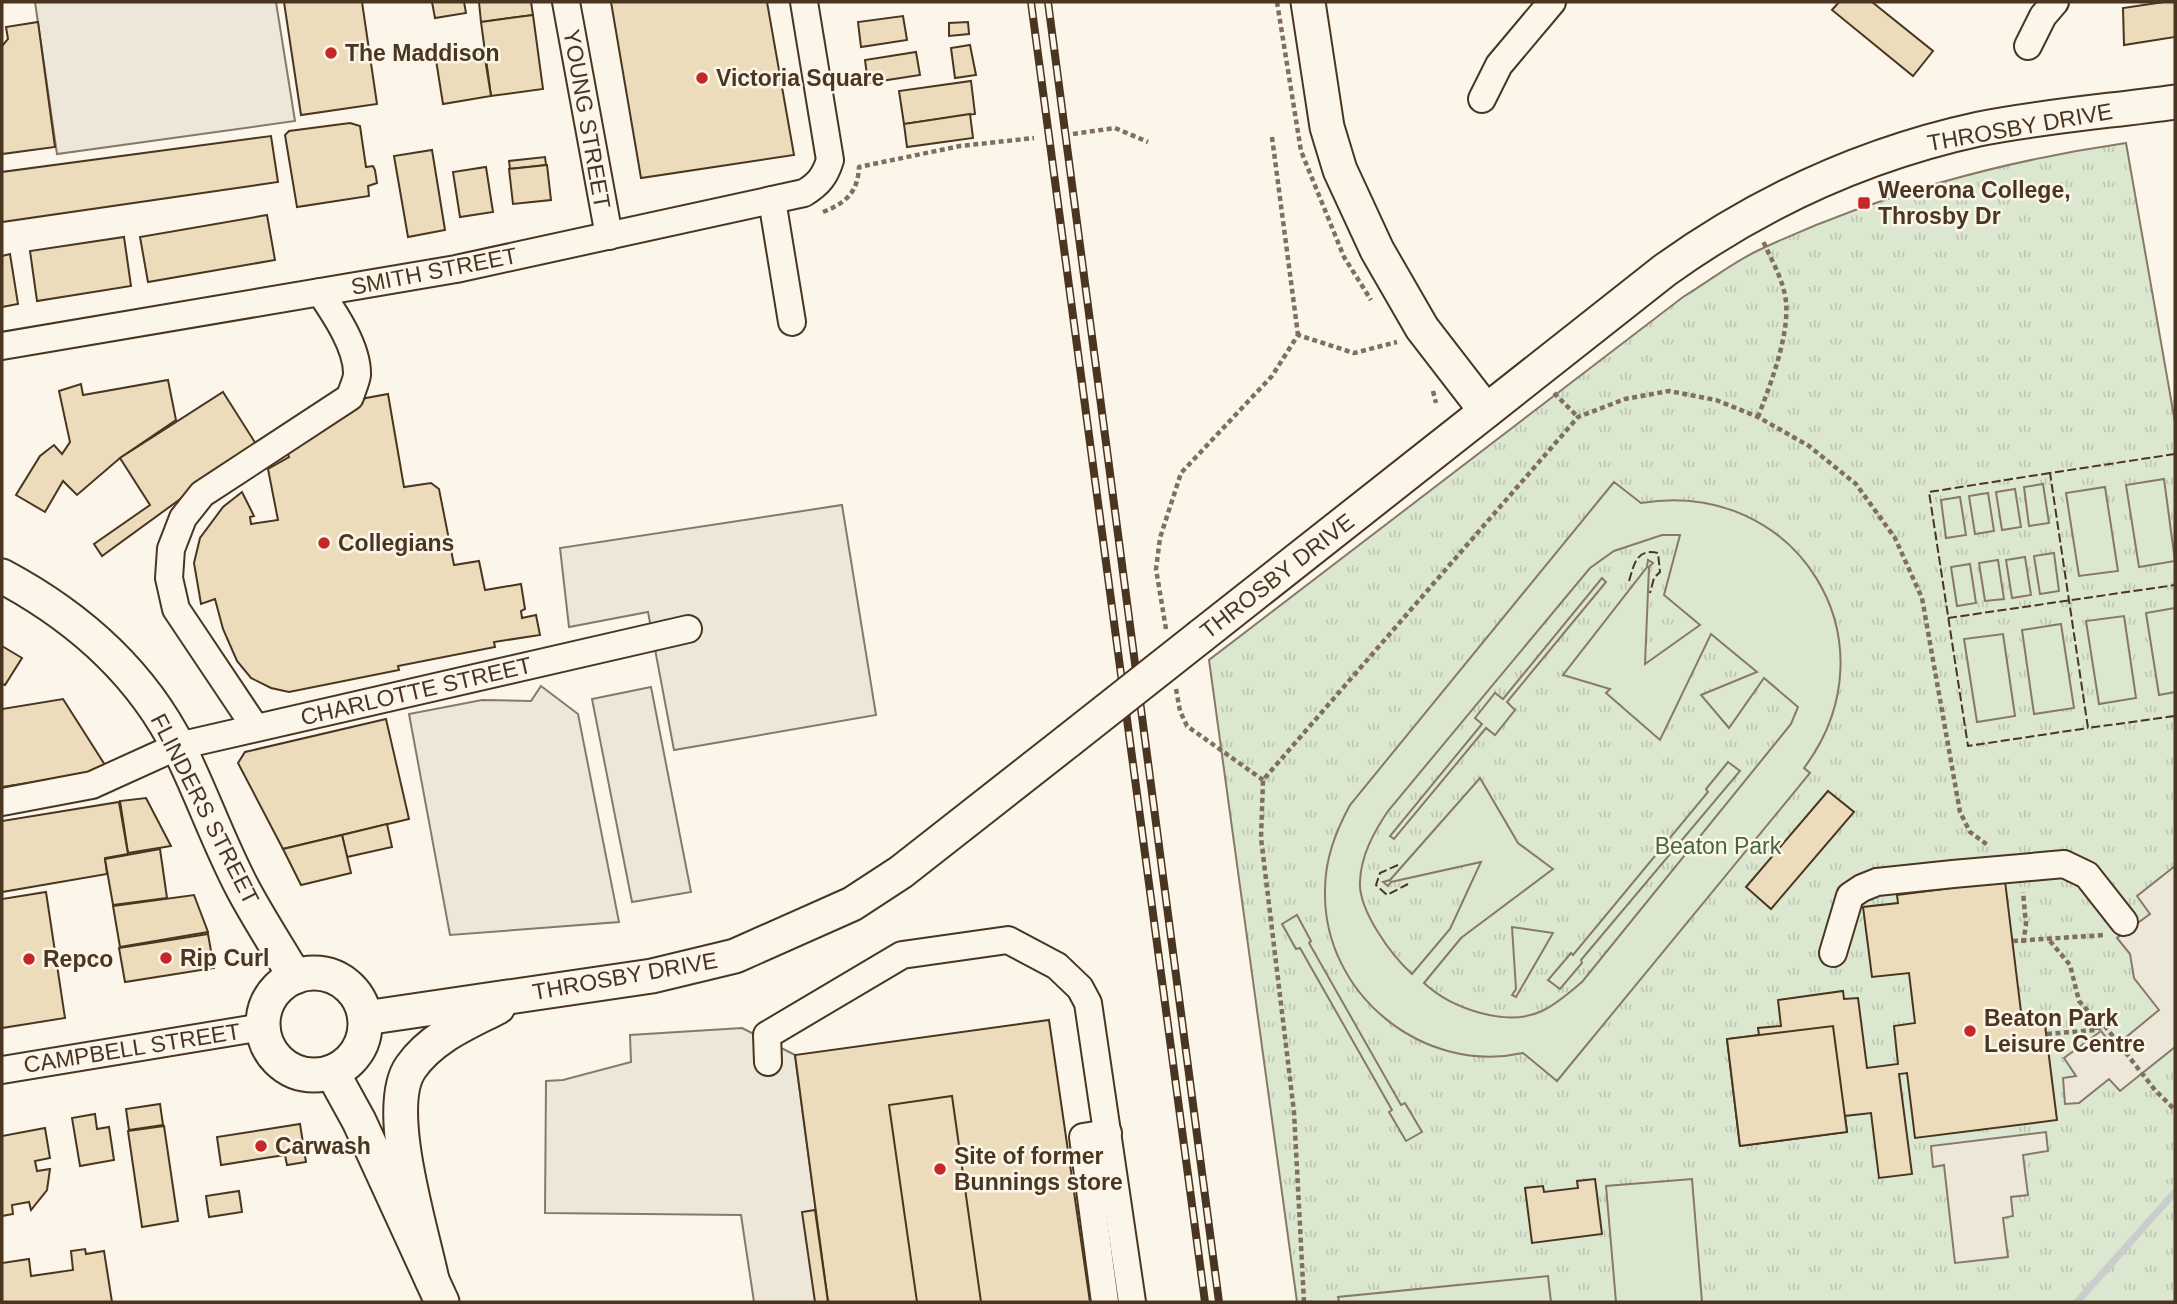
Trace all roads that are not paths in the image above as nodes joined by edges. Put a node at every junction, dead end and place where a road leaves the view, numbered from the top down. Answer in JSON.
{"nodes":[{"id":1,"x":566,"y":2,"type":"edge"},
{"id":2,"x":804,"y":2,"type":"edge"},
{"id":3,"x":1308,"y":2,"type":"edge"},
{"id":4,"x":1552,"y":2,"type":"edge"},
{"id":5,"x":2055,"y":2,"type":"edge"},
{"id":6,"x":2028,"y":46,"type":"dead end"},
{"id":7,"x":1482,"y":99,"type":"dead end"},
{"id":8,"x":2175,"y":102,"type":"edge"},
{"id":9,"x":772,"y":200,"type":"junction"},
{"id":10,"x":609,"y":236,"type":"junction"},
{"id":11,"x":320,"y":292,"type":"junction"},
{"id":12,"x":792,"y":322,"type":"dead end"},
{"id":13,"x":2,"y":346,"type":"edge"},
{"id":14,"x":1486,"y":411,"type":"junction"},
{"id":15,"x":2,"y":576,"type":"edge"},
{"id":16,"x":688,"y":629,"type":"dead end"},
{"id":17,"x":255,"y":727,"type":"junction"},
{"id":18,"x":178,"y":746,"type":"junction"},
{"id":19,"x":2,"y":802,"type":"edge"},
{"id":20,"x":2118,"y":928,"type":"road end"},
{"id":21,"x":1833,"y":953,"type":"dead end"},
{"id":22,"x":295,"y":977,"type":"junction"},
{"id":23,"x":519,"y":995,"type":"junction"},
{"id":24,"x":365,"y":1018,"type":"junction"},
{"id":25,"x":262,"y":1027,"type":"junction"},
{"id":26,"x":768,"y":1062,"type":"dead end"},
{"id":27,"x":2,"y":1070,"type":"edge"},
{"id":28,"x":332,"y":1072,"type":"junction"},
{"id":29,"x":1108,"y":1133,"type":"junction"},
{"id":30,"x":437,"y":1291,"type":"edge"},
{"id":31,"x":1105,"y":1302,"type":"edge"},
{"id":32,"x":1132,"y":1302,"type":"edge"}],
"edges":[{"from":1,"to":10,"type":"street","name":"YOUNG STREET"},
{"from":2,"to":9,"type":"street","name":"SMITH STREET"},
{"from":3,"to":14,"type":"main road"},
{"from":4,"to":7,"type":"street"},
{"from":5,"to":6,"type":"street"},
{"from":8,"to":14,"type":"main road","name":"THROSBY DRIVE"},
{"from":9,"to":10,"type":"street","name":"SMITH STREET"},
{"from":9,"to":12,"type":"street"},
{"from":10,"to":11,"type":"street","name":"SMITH STREET"},
{"from":11,"to":13,"type":"street","name":"SMITH STREET"},
{"from":11,"to":17,"type":"street"},
{"from":14,"to":23,"type":"main road","name":"THROSBY DRIVE","bridge":true},
{"from":15,"to":18,"type":"main road","name":"FLINDERS STREET"},
{"from":16,"to":17,"type":"street","name":"CHARLOTTE STREET"},
{"from":17,"to":18,"type":"street","name":"CHARLOTTE STREET"},
{"from":18,"to":19,"type":"street","name":"CHARLOTTE STREET"},
{"from":18,"to":22,"type":"main road","name":"FLINDERS STREET"},
{"from":20,"to":21,"type":"street"},
{"from":22,"to":24,"type":"main road"},
{"from":22,"to":25,"type":"main road"},
{"from":23,"to":24,"type":"main road","name":"THROSBY DRIVE"},
{"from":23,"to":30,"type":"main road"},
{"from":24,"to":28,"type":"main road"},
{"from":25,"to":27,"type":"street","name":"CAMPBELL STREET"},
{"from":25,"to":28,"type":"main road"},
{"from":26,"to":29,"type":"street"},
{"from":28,"to":30,"type":"main road"},
{"from":29,"to":31,"type":"street"},
{"from":29,"to":32,"type":"street"}]}
